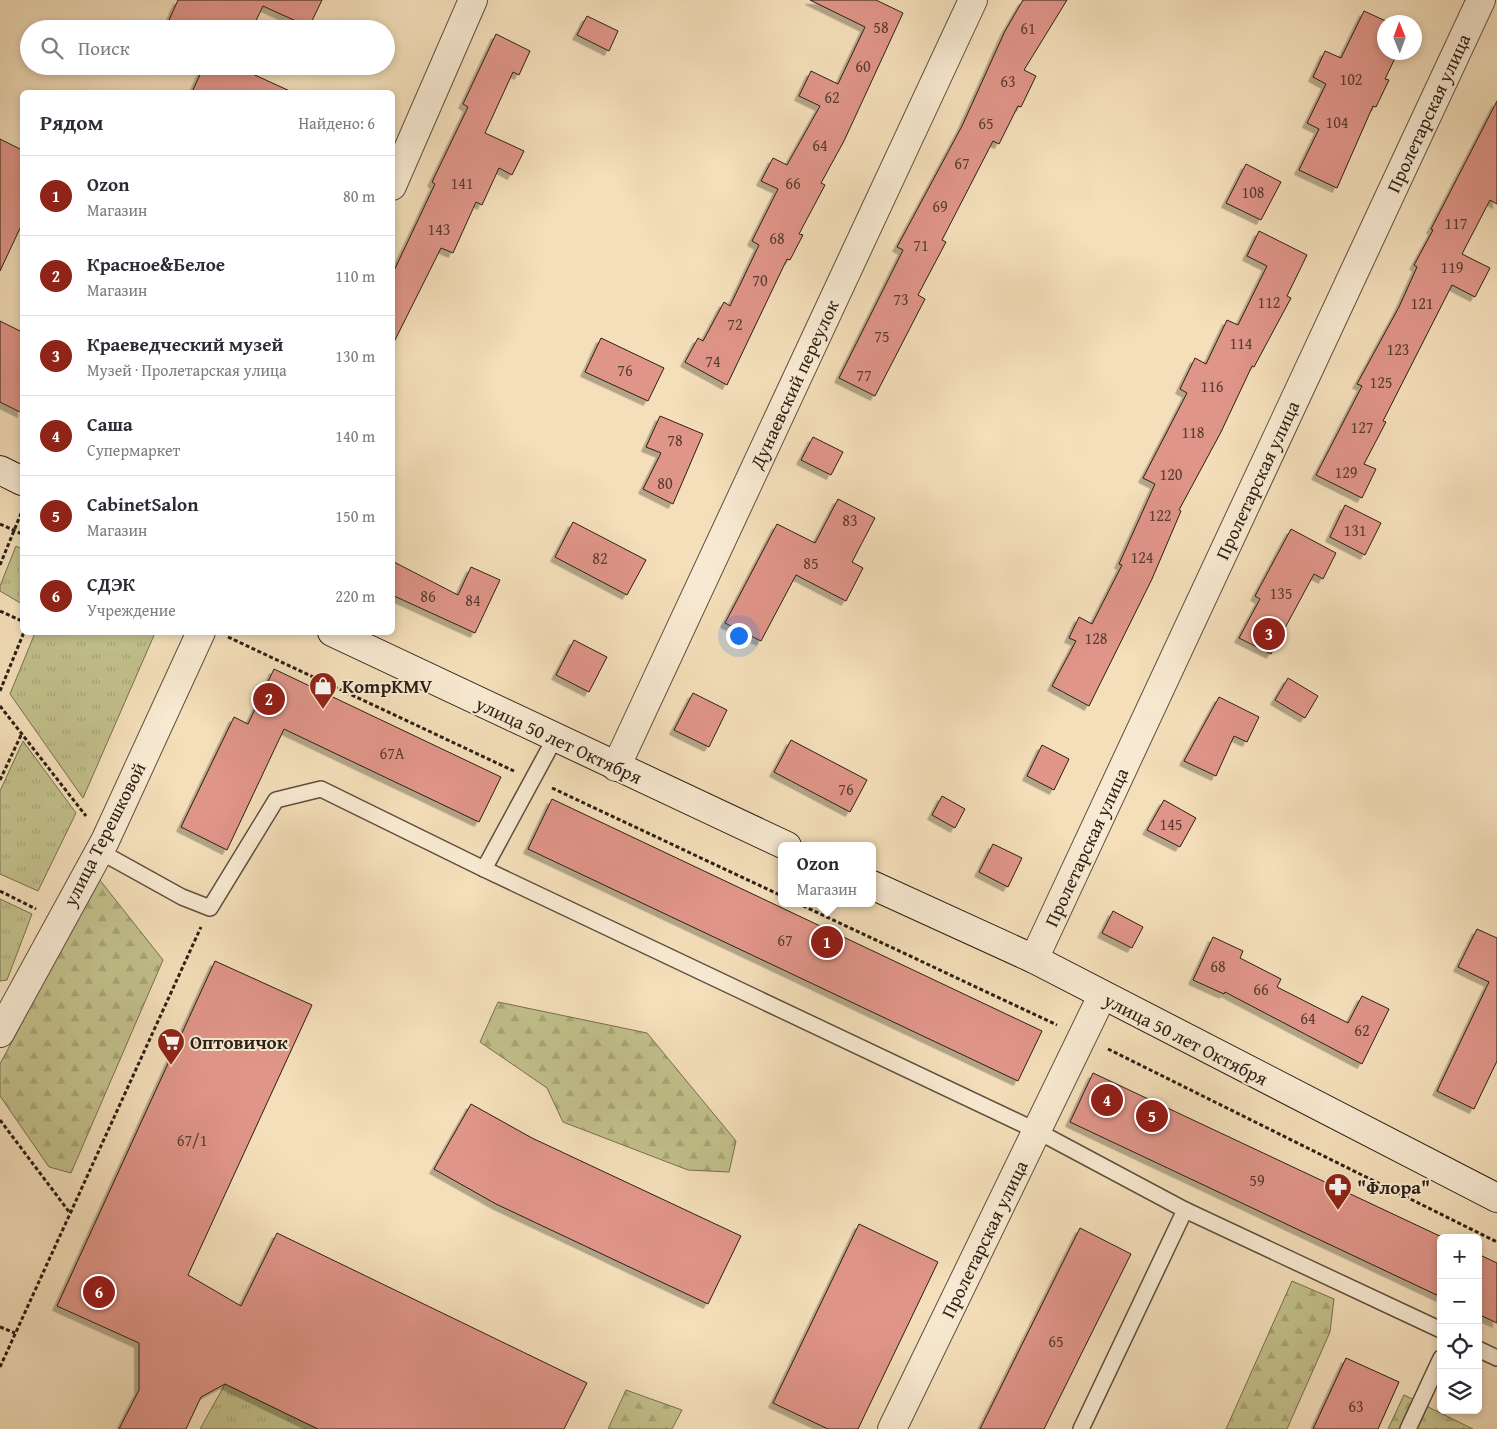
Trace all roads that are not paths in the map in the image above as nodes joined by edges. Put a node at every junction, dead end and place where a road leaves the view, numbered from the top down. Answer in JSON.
{"nodes":[{"id":1,"x":473,"y":0,"type":"edge"},
{"id":2,"x":973,"y":0,"type":"edge"},
{"id":3,"x":1481,"y":0,"type":"edge"},
{"id":4,"x":395,"y":179,"type":"edge"},
{"id":5,"x":0,"y":470,"type":"edge"},
{"id":6,"x":20,"y":480,"type":"edge"},
{"id":7,"x":210,"y":635,"type":"edge"},
{"id":8,"x":338,"y":635,"type":"edge"},
{"id":9,"x":555,"y":738,"type":"junction"},
{"id":10,"x":616,"y":767,"type":"junction"},
{"id":11,"x":778,"y":842,"type":"edge"},
{"id":12,"x":102,"y":846,"type":"junction"},
{"id":13,"x":484,"y":870,"type":"junction"},
{"id":14,"x":876,"y":887,"type":"edge"},
{"id":15,"x":1034,"y":959,"type":"junction"},
{"id":16,"x":1102,"y":996,"type":"junction"},
{"id":17,"x":1,"y":1029,"type":"edge"},
{"id":18,"x":1036,"y":1131,"type":"junction"},
{"id":19,"x":1495,"y":1192,"type":"edge"},
{"id":20,"x":1185,"y":1210,"type":"junction"},
{"id":21,"x":1437,"y":1328,"type":"edge"},
{"id":22,"x":1482,"y":1350,"type":"edge"},
{"id":23,"x":1497,"y":1358,"type":"edge"},
{"id":24,"x":1437,"y":1367,"type":"edge"},
{"id":25,"x":892,"y":1429,"type":"edge"},
{"id":26,"x":1081,"y":1429,"type":"edge"},
{"id":27,"x":1408,"y":1429,"type":"edge"}],
"edges":[{"from":1,"to":4,"type":"street"},
{"from":2,"to":10,"type":"street","name":"Дунаевский переулок"},
{"from":3,"to":15,"type":"street","name":"Пролетарская улица"},
{"from":5,"to":6,"type":"street"},
{"from":7,"to":12,"type":"street","name":"улица Терешковой"},
{"from":8,"to":9,"type":"street","name":"улица 50 лет Октября"},
{"from":9,"to":10,"type":"street","name":"улица 50 лет Октября"},
{"from":9,"to":13,"type":"lane"},
{"from":10,"to":11,"type":"street","name":"улица 50 лет Октября"},
{"from":12,"to":13,"type":"lane"},
{"from":12,"to":17,"type":"street","name":"улица Терешковой"},
{"from":13,"to":18,"type":"lane"},
{"from":14,"to":15,"type":"street","name":"улица 50 лет Октября"},
{"from":15,"to":16,"type":"street","name":"улица 50 лет Октября"},
{"from":16,"to":18,"type":"street","name":"Пролетарская улица"},
{"from":16,"to":19,"type":"street","name":"улица 50 лет Октября"},
{"from":18,"to":20,"type":"lane"},
{"from":18,"to":25,"type":"street","name":"Пролетарская улица"},
{"from":20,"to":21,"type":"lane"},
{"from":20,"to":26,"type":"lane"},
{"from":22,"to":23,"type":"lane"},
{"from":24,"to":27,"type":"lane"}]}
